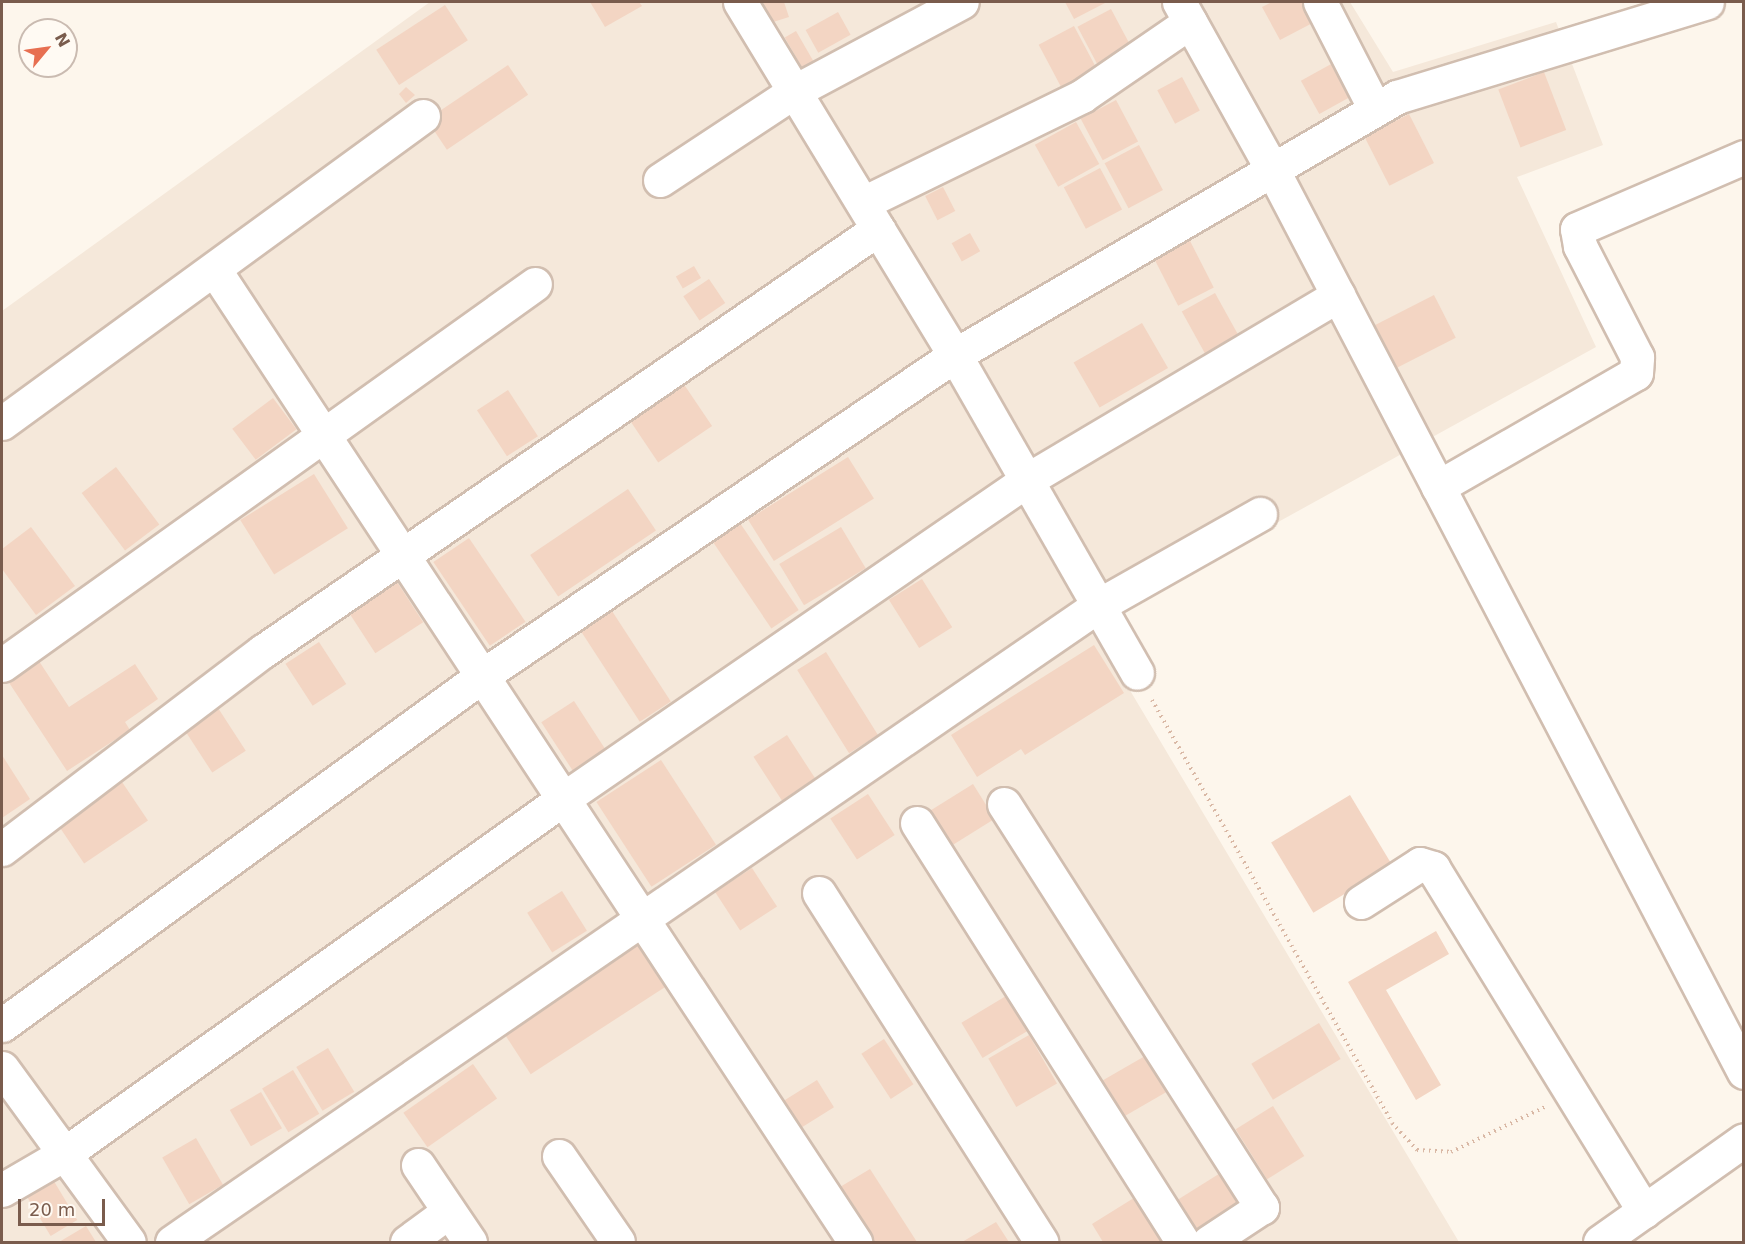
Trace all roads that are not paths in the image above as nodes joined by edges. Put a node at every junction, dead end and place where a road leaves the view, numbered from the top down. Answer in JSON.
{"nodes":[{"id":1,"x":740,"y":2,"type":"edge"},
{"id":2,"x":962,"y":2,"type":"edge"},
{"id":3,"x":1320,"y":2,"type":"edge"},
{"id":4,"x":1707,"y":2,"type":"edge"},
{"id":5,"x":1184,"y":12,"type":"edge"},
{"id":6,"x":795,"y":91,"type":"junction"},
{"id":7,"x":1375,"y":109,"type":"junction"},
{"id":8,"x":423,"y":116,"type":"dead end"},
{"id":9,"x":1743,"y":157,"type":"edge"},
{"id":10,"x":1271,"y":167,"type":"junction"},
{"id":11,"x":660,"y":180,"type":"dead end"},
{"id":12,"x":871,"y":216,"type":"junction"},
{"id":13,"x":216,"y":272,"type":"junction"},
{"id":14,"x":535,"y":284,"type":"dead end"},
{"id":15,"x":1338,"y":296,"type":"junction"},
{"id":16,"x":955,"y":355,"type":"junction"},
{"id":17,"x":2,"y":423,"type":"edge"},
{"id":18,"x":324,"y":436,"type":"junction"},
{"id":19,"x":1027,"y":480,"type":"junction"},
{"id":20,"x":1438,"y":487,"type":"junction"},
{"id":21,"x":1260,"y":514,"type":"dead end"},
{"id":22,"x":403,"y":555,"type":"junction"},
{"id":23,"x":1099,"y":604,"type":"junction"},
{"id":24,"x":2,"y":665,"type":"edge"},
{"id":25,"x":1137,"y":673,"type":"road end"},
{"id":26,"x":482,"y":676,"type":"junction"},
{"id":27,"x":563,"y":799,"type":"junction"},
{"id":28,"x":1004,"y":804,"type":"dead end"},
{"id":29,"x":918,"y":823,"type":"dead end"},
{"id":30,"x":2,"y":849,"type":"edge"},
{"id":31,"x":819,"y":893,"type":"dead end"},
{"id":32,"x":1361,"y":902,"type":"dead end"},
{"id":33,"x":644,"y":921,"type":"junction"},
{"id":34,"x":2,"y":1025,"type":"edge"},
{"id":35,"x":2,"y":1068,"type":"edge"},
{"id":36,"x":1743,"y":1072,"type":"edge"},
{"id":37,"x":1743,"y":1140,"type":"edge"},
{"id":38,"x":64,"y":1154,"type":"junction"},
{"id":39,"x":558,"y":1156,"type":"dead end"},
{"id":40,"x":418,"y":1165,"type":"dead end"},
{"id":41,"x":2,"y":1190,"type":"edge"},
{"id":42,"x":1644,"y":1211,"type":"junction"},
{"id":43,"x":448,"y":1212,"type":"junction"},
{"id":44,"x":1229,"y":1237,"type":"edge"},
{"id":45,"x":129,"y":1242,"type":"edge"},
{"id":46,"x":172,"y":1242,"type":"edge"},
{"id":47,"x":407,"y":1242,"type":"edge"},
{"id":48,"x":470,"y":1242,"type":"edge"},
{"id":49,"x":618,"y":1242,"type":"edge"},
{"id":50,"x":855,"y":1242,"type":"edge"},
{"id":51,"x":1041,"y":1242,"type":"edge"},
{"id":52,"x":1183,"y":1242,"type":"edge"},
{"id":53,"x":1600,"y":1242,"type":"edge"}],
"edges":[{"from":1,"to":6,"type":"street"},
{"from":2,"to":6,"type":"street"},
{"from":3,"to":7,"type":"street"},
{"from":4,"to":7,"type":"street"},
{"from":5,"to":10,"type":"street"},
{"from":5,"to":12,"type":"street"},
{"from":6,"to":11,"type":"street"},
{"from":6,"to":12,"type":"street"},
{"from":7,"to":10,"type":"street"},
{"from":8,"to":13,"type":"street"},
{"from":9,"to":20,"type":"street"},
{"from":10,"to":15,"type":"street"},
{"from":10,"to":16,"type":"street"},
{"from":12,"to":16,"type":"street"},
{"from":12,"to":22,"type":"street"},
{"from":13,"to":17,"type":"street"},
{"from":13,"to":18,"type":"street"},
{"from":14,"to":18,"type":"street"},
{"from":15,"to":19,"type":"street"},
{"from":15,"to":20,"type":"street"},
{"from":16,"to":19,"type":"street"},
{"from":16,"to":26,"type":"street"},
{"from":18,"to":22,"type":"street"},
{"from":18,"to":24,"type":"street"},
{"from":19,"to":23,"type":"street"},
{"from":19,"to":27,"type":"street"},
{"from":20,"to":36,"type":"street"},
{"from":21,"to":23,"type":"street"},
{"from":22,"to":26,"type":"street"},
{"from":22,"to":30,"type":"street"},
{"from":23,"to":25,"type":"street"},
{"from":23,"to":33,"type":"street"},
{"from":26,"to":27,"type":"street"},
{"from":26,"to":34,"type":"street"},
{"from":27,"to":33,"type":"street"},
{"from":27,"to":38,"type":"street"},
{"from":28,"to":44,"type":"street"},
{"from":29,"to":52,"type":"street"},
{"from":31,"to":51,"type":"street"},
{"from":32,"to":42,"type":"street"},
{"from":33,"to":46,"type":"street"},
{"from":33,"to":50,"type":"street"},
{"from":35,"to":38,"type":"street"},
{"from":37,"to":42,"type":"street"},
{"from":38,"to":41,"type":"street"},
{"from":38,"to":45,"type":"street"},
{"from":39,"to":49,"type":"street"},
{"from":40,"to":43,"type":"street"},
{"from":42,"to":53,"type":"street"},
{"from":43,"to":47,"type":"street"},
{"from":43,"to":48,"type":"street"}]}
